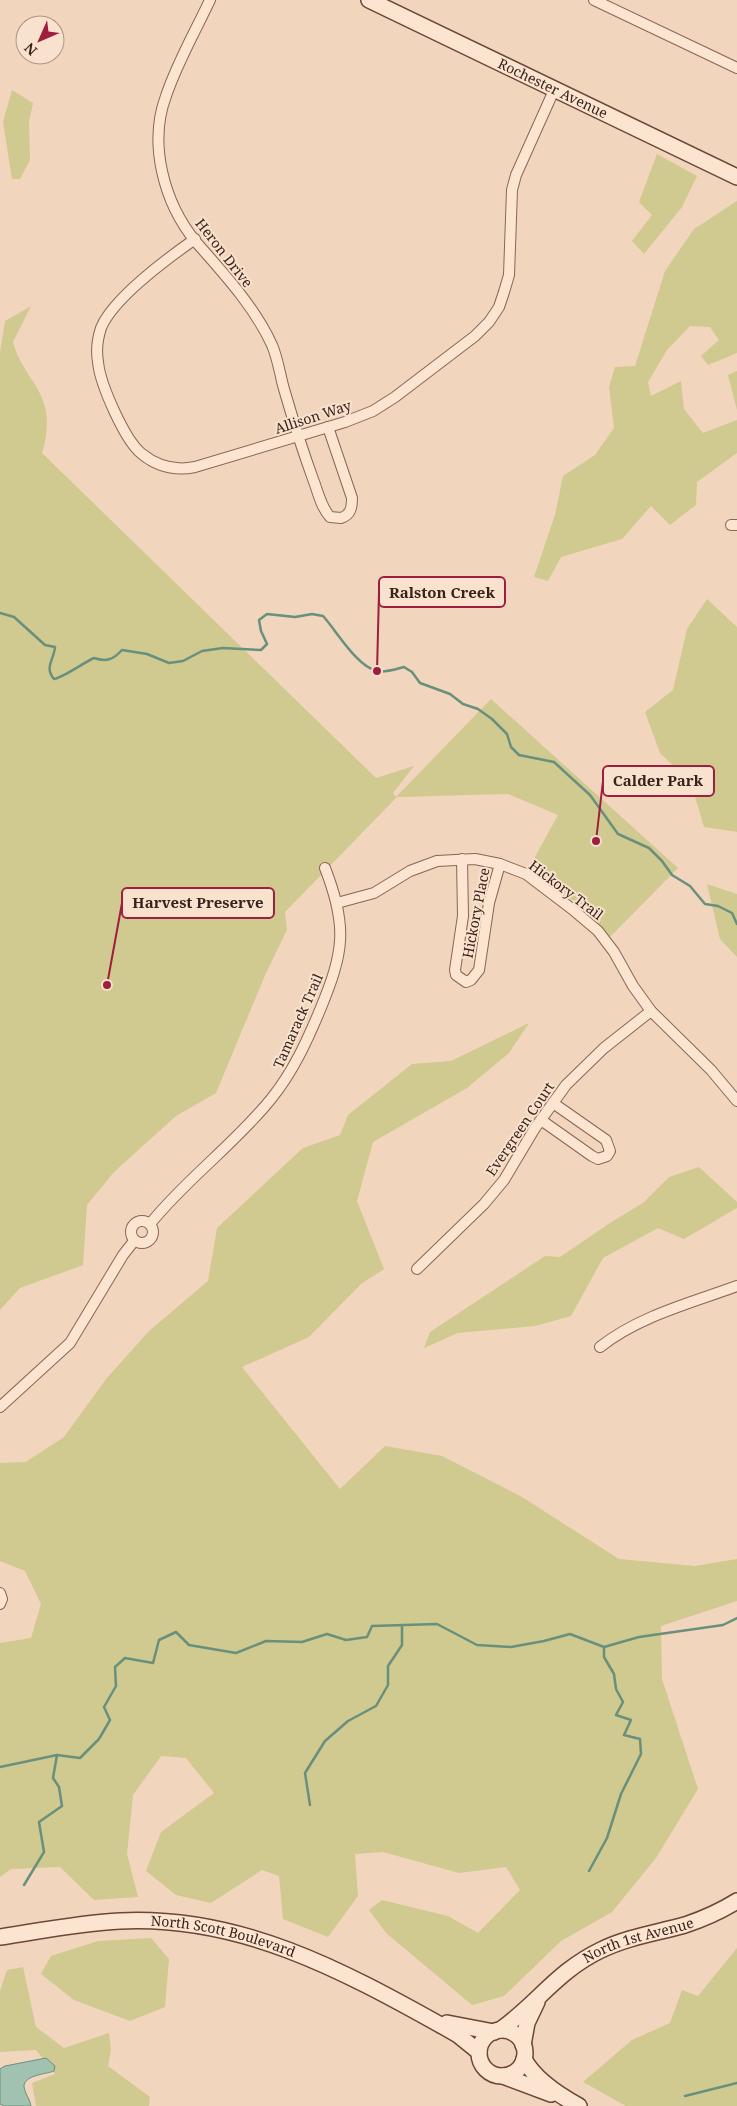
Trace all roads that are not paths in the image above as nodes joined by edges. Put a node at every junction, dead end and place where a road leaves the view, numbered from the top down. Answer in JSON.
{"nodes":[{"id":1,"x":210,"y":0,"type":"edge"},
{"id":2,"x":369,"y":0,"type":"edge"},
{"id":3,"x":594,"y":0,"type":"edge"},
{"id":4,"x":737,"y":68,"type":"edge"},
{"id":5,"x":554,"y":88,"type":"junction"},
{"id":6,"x":737,"y":177,"type":"edge"},
{"id":7,"x":195,"y":240,"type":"junction"},
{"id":8,"x":328,"y":427,"type":"junction"},
{"id":9,"x":298,"y":436,"type":"junction"},
{"id":10,"x":462,"y":858,"type":"junction"},
{"id":11,"x":500,"y":864,"type":"junction"},
{"id":12,"x":325,"y":868,"type":"dead end"},
{"id":13,"x":337,"y":903,"type":"junction"},
{"id":14,"x":651,"y":1011,"type":"junction"},
{"id":15,"x":737,"y":1101,"type":"edge"},
{"id":16,"x":554,"y":1103,"type":"junction"},
{"id":17,"x":541,"y":1120,"type":"junction"},
{"id":18,"x":150,"y":1224,"type":"junction"},
{"id":19,"x":134,"y":1241,"type":"junction"},
{"id":20,"x":418,"y":1269,"type":"dead end"},
{"id":21,"x":737,"y":1286,"type":"edge"},
{"id":22,"x":600,"y":1347,"type":"dead end"},
{"id":23,"x":0,"y":1407,"type":"edge"},
{"id":24,"x":0,"y":1593,"type":"edge"},
{"id":25,"x":0,"y":1604,"type":"edge"},
{"id":26,"x":737,"y":1901,"type":"edge"},
{"id":27,"x":0,"y":1937,"type":"edge"},
{"id":28,"x":546,"y":1988,"type":"junction"},
{"id":29,"x":430,"y":2020,"type":"junction"},
{"id":30,"x":497,"y":2031,"type":"junction"},
{"id":31,"x":479,"y":2052,"type":"junction"},
{"id":32,"x":523,"y":2052,"type":"junction"},
{"id":33,"x":503,"y":2076,"type":"junction"},
{"id":34,"x":564,"y":2098,"type":"junction"},
{"id":35,"x":579,"y":2106,"type":"edge"}],
"edges":[{"from":1,"to":7,"type":"street","name":"Heron Drive"},
{"from":2,"to":5,"type":"main road","name":"Rochester Avenue"},
{"from":3,"to":4,"type":"street"},
{"from":5,"to":6,"type":"main road","name":"Rochester Avenue"},
{"from":5,"to":8,"type":"street","name":"Allison Way"},
{"from":7,"to":9,"type":"street","name":"Heron Drive"},
{"from":7,"to":9,"type":"street","name":"Allison Way"},
{"from":8,"to":9,"type":"street","name":"Allison Way"},
{"from":8,"to":9,"type":"street","name":"Heron Drive"},
{"from":10,"to":11,"type":"street","name":"Hickory Trail"},
{"from":10,"to":11,"type":"street","name":"Hickory Place"},
{"from":10,"to":13,"type":"street","name":"Hickory Trail"},
{"from":11,"to":14,"type":"street","name":"Hickory Trail"},
{"from":12,"to":13,"type":"street","name":"Tamarack Trail"},
{"from":13,"to":18,"type":"street","name":"Tamarack Trail"},
{"from":14,"to":15,"type":"street","name":"Hickory Trail"},
{"from":14,"to":16,"type":"street","name":"Evergreen Court"},
{"from":16,"to":17,"type":"street","name":"Evergreen Court"},
{"from":16,"to":17,"type":"street"},
{"from":17,"to":20,"type":"street","name":"Evergreen Court"},
{"from":18,"to":19,"type":"street","name":"Tamarack Trail"},
{"from":18,"to":19,"type":"street","name":"Tamarack Trail"},
{"from":19,"to":23,"type":"street","name":"Tamarack Trail"},
{"from":21,"to":22,"type":"street"},
{"from":24,"to":25,"type":"street"},
{"from":26,"to":28,"type":"main road","name":"North 1st Avenue"},
{"from":27,"to":29,"type":"main road","name":"North Scott Boulevard"},
{"from":28,"to":30,"type":"main road","name":"North 1st Avenue"},
{"from":28,"to":32,"type":"main road","name":"North 1st Avenue"},
{"from":29,"to":30,"type":"main road","name":"North Scott Boulevard"},
{"from":29,"to":31,"type":"main road","name":"North Scott Boulevard"},
{"from":30,"to":31,"type":"main road"},
{"from":30,"to":32,"type":"main road"},
{"from":31,"to":33,"type":"main road"},
{"from":32,"to":33,"type":"main road"},
{"from":32,"to":34,"type":"main road"},
{"from":33,"to":34,"type":"main road"},
{"from":34,"to":35,"type":"main road"}]}
